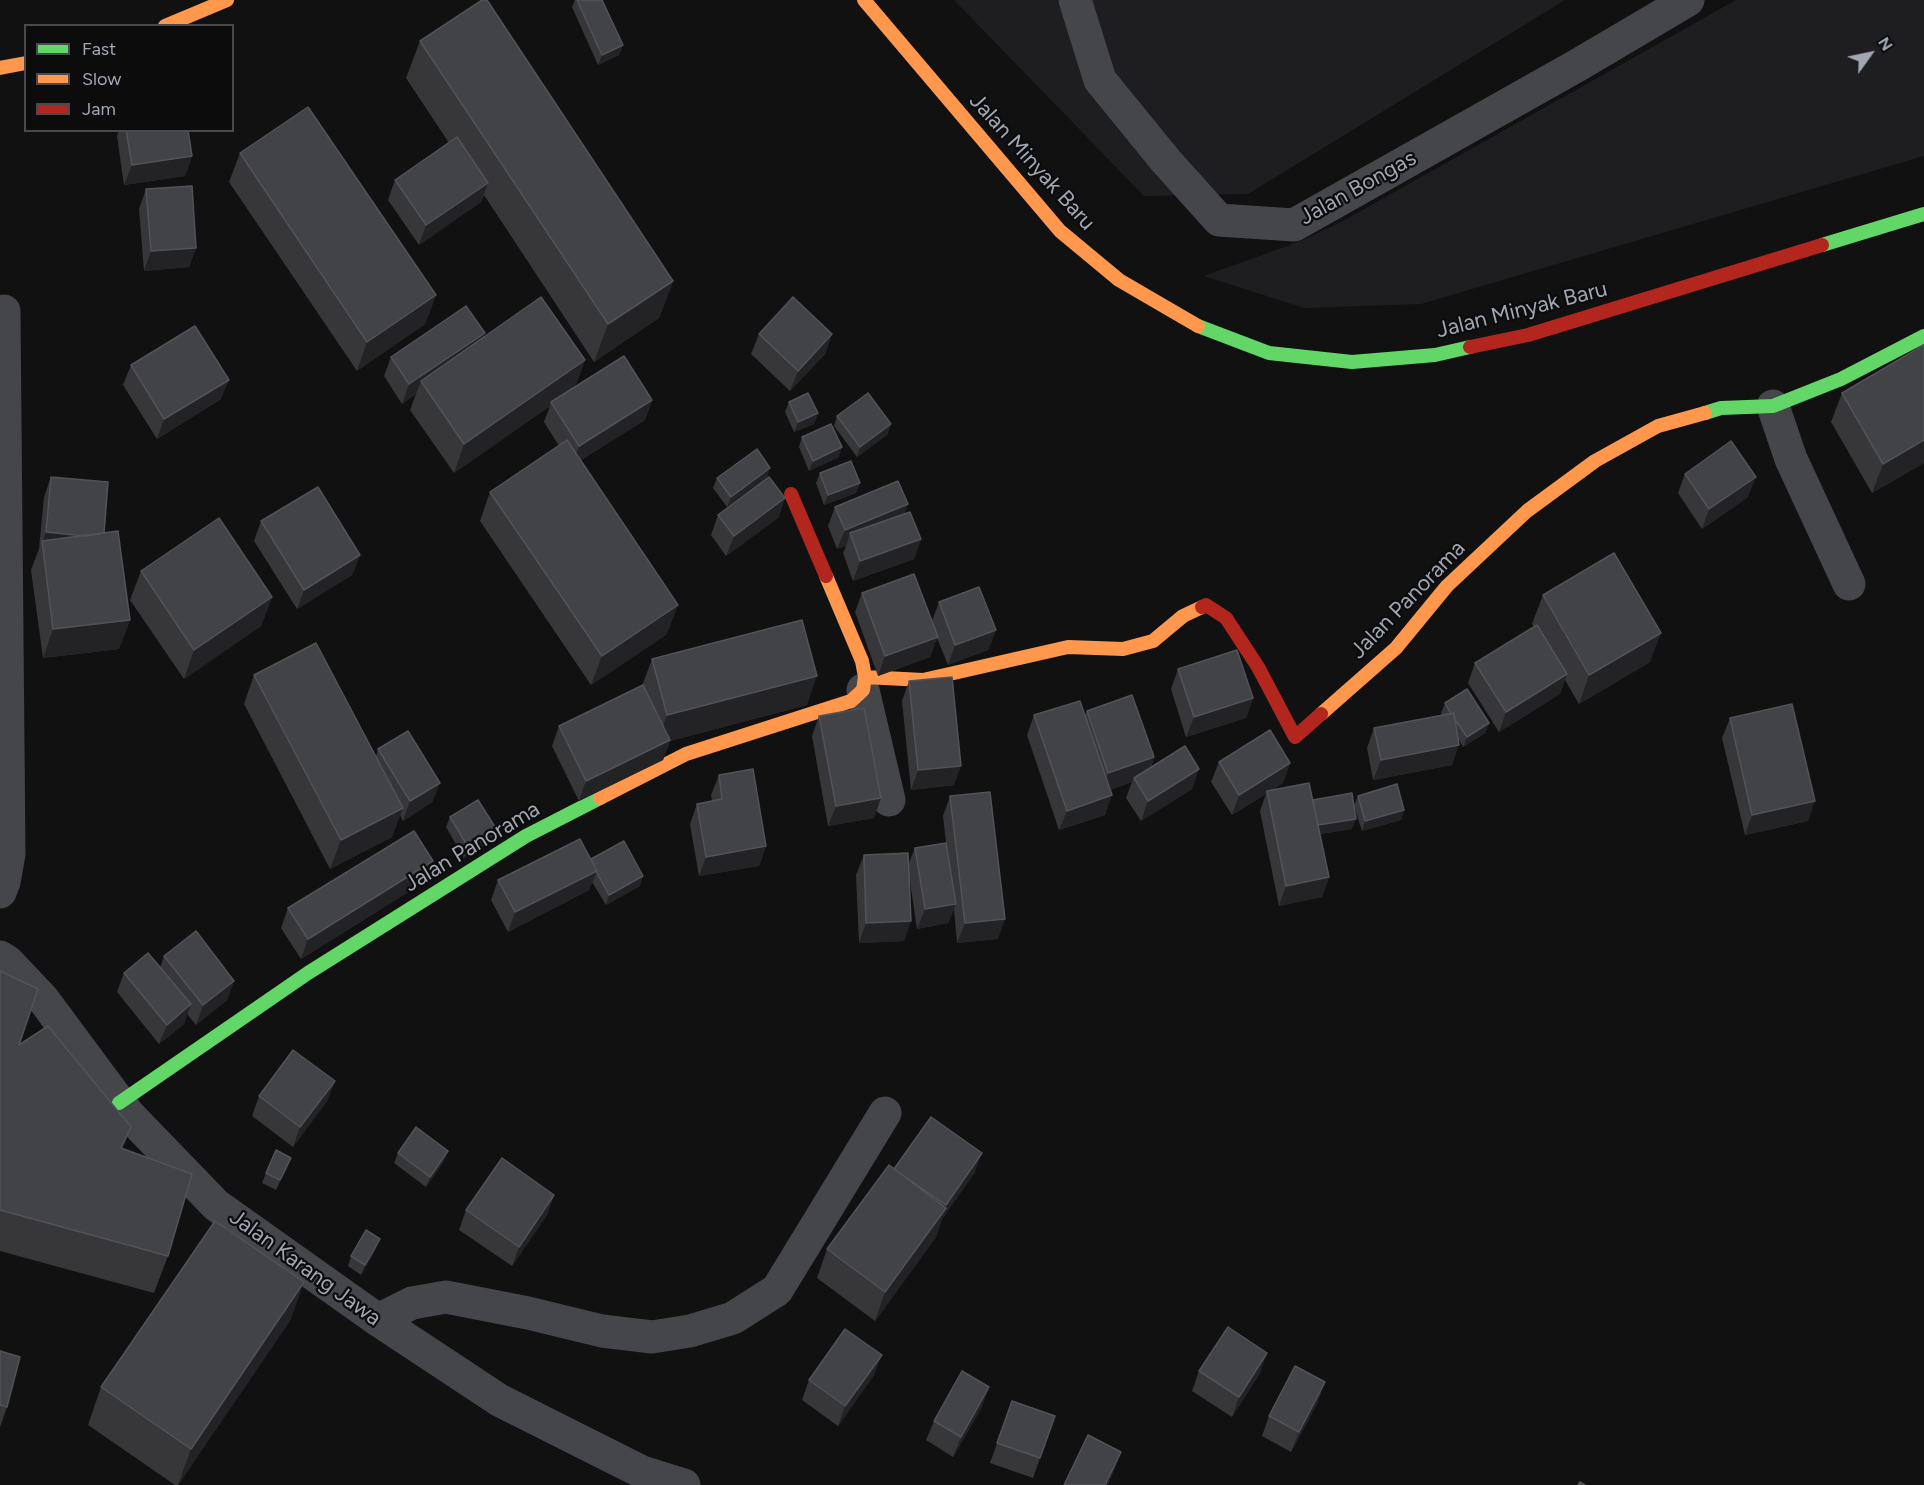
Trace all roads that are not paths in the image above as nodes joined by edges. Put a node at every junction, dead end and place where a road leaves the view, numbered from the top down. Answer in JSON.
{"nodes":[{"id":1,"x":227,"y":0,"type":"edge"},
{"id":2,"x":864,"y":0,"type":"edge"},
{"id":3,"x":1075,"y":0,"type":"edge"},
{"id":4,"x":1688,"y":0,"type":"edge"},
{"id":5,"x":170,"y":24,"type":"edge"},
{"id":6,"x":24,"y":63,"type":"edge"},
{"id":7,"x":0,"y":68,"type":"edge"},
{"id":8,"x":1924,"y":214,"type":"edge"},
{"id":9,"x":4,"y":311,"type":"dead end"},
{"id":10,"x":1924,"y":336,"type":"edge"},
{"id":11,"x":1773,"y":406,"type":"junction"},
{"id":12,"x":791,"y":494,"type":"dead end"},
{"id":13,"x":1850,"y":584,"type":"dead end"},
{"id":14,"x":864,"y":684,"type":"junction"},
{"id":15,"x":889,"y":800,"type":"dead end"},
{"id":16,"x":0,"y":892,"type":"edge"},
{"id":17,"x":0,"y":957,"type":"edge"},
{"id":18,"x":118,"y":1103,"type":"junction"},
{"id":19,"x":885,"y":1113,"type":"dead end"},
{"id":20,"x":378,"y":1320,"type":"junction"},
{"id":21,"x":684,"y":1485,"type":"edge"}],
"edges":[{"from":1,"to":5,"type":"street"},
{"from":2,"to":8,"type":"street","name":"Jalan Minyak Baru"},
{"from":3,"to":4,"type":"street","name":"Jalan Bongas"},
{"from":6,"to":7,"type":"street"},
{"from":9,"to":16,"type":"street"},
{"from":10,"to":11,"type":"street","name":"Jalan Panorama"},
{"from":11,"to":13,"type":"street"},
{"from":11,"to":14,"type":"street","name":"Jalan Panorama"},
{"from":12,"to":14,"type":"street"},
{"from":14,"to":15,"type":"street"},
{"from":14,"to":18,"type":"street","name":"Jalan Panorama"},
{"from":17,"to":18,"type":"street","name":"Jalan Karang Jawa"},
{"from":18,"to":20,"type":"street","name":"Jalan Karang Jawa"},
{"from":19,"to":20,"type":"street"},
{"from":20,"to":21,"type":"street","name":"Jalan Karang Jawa"}]}
